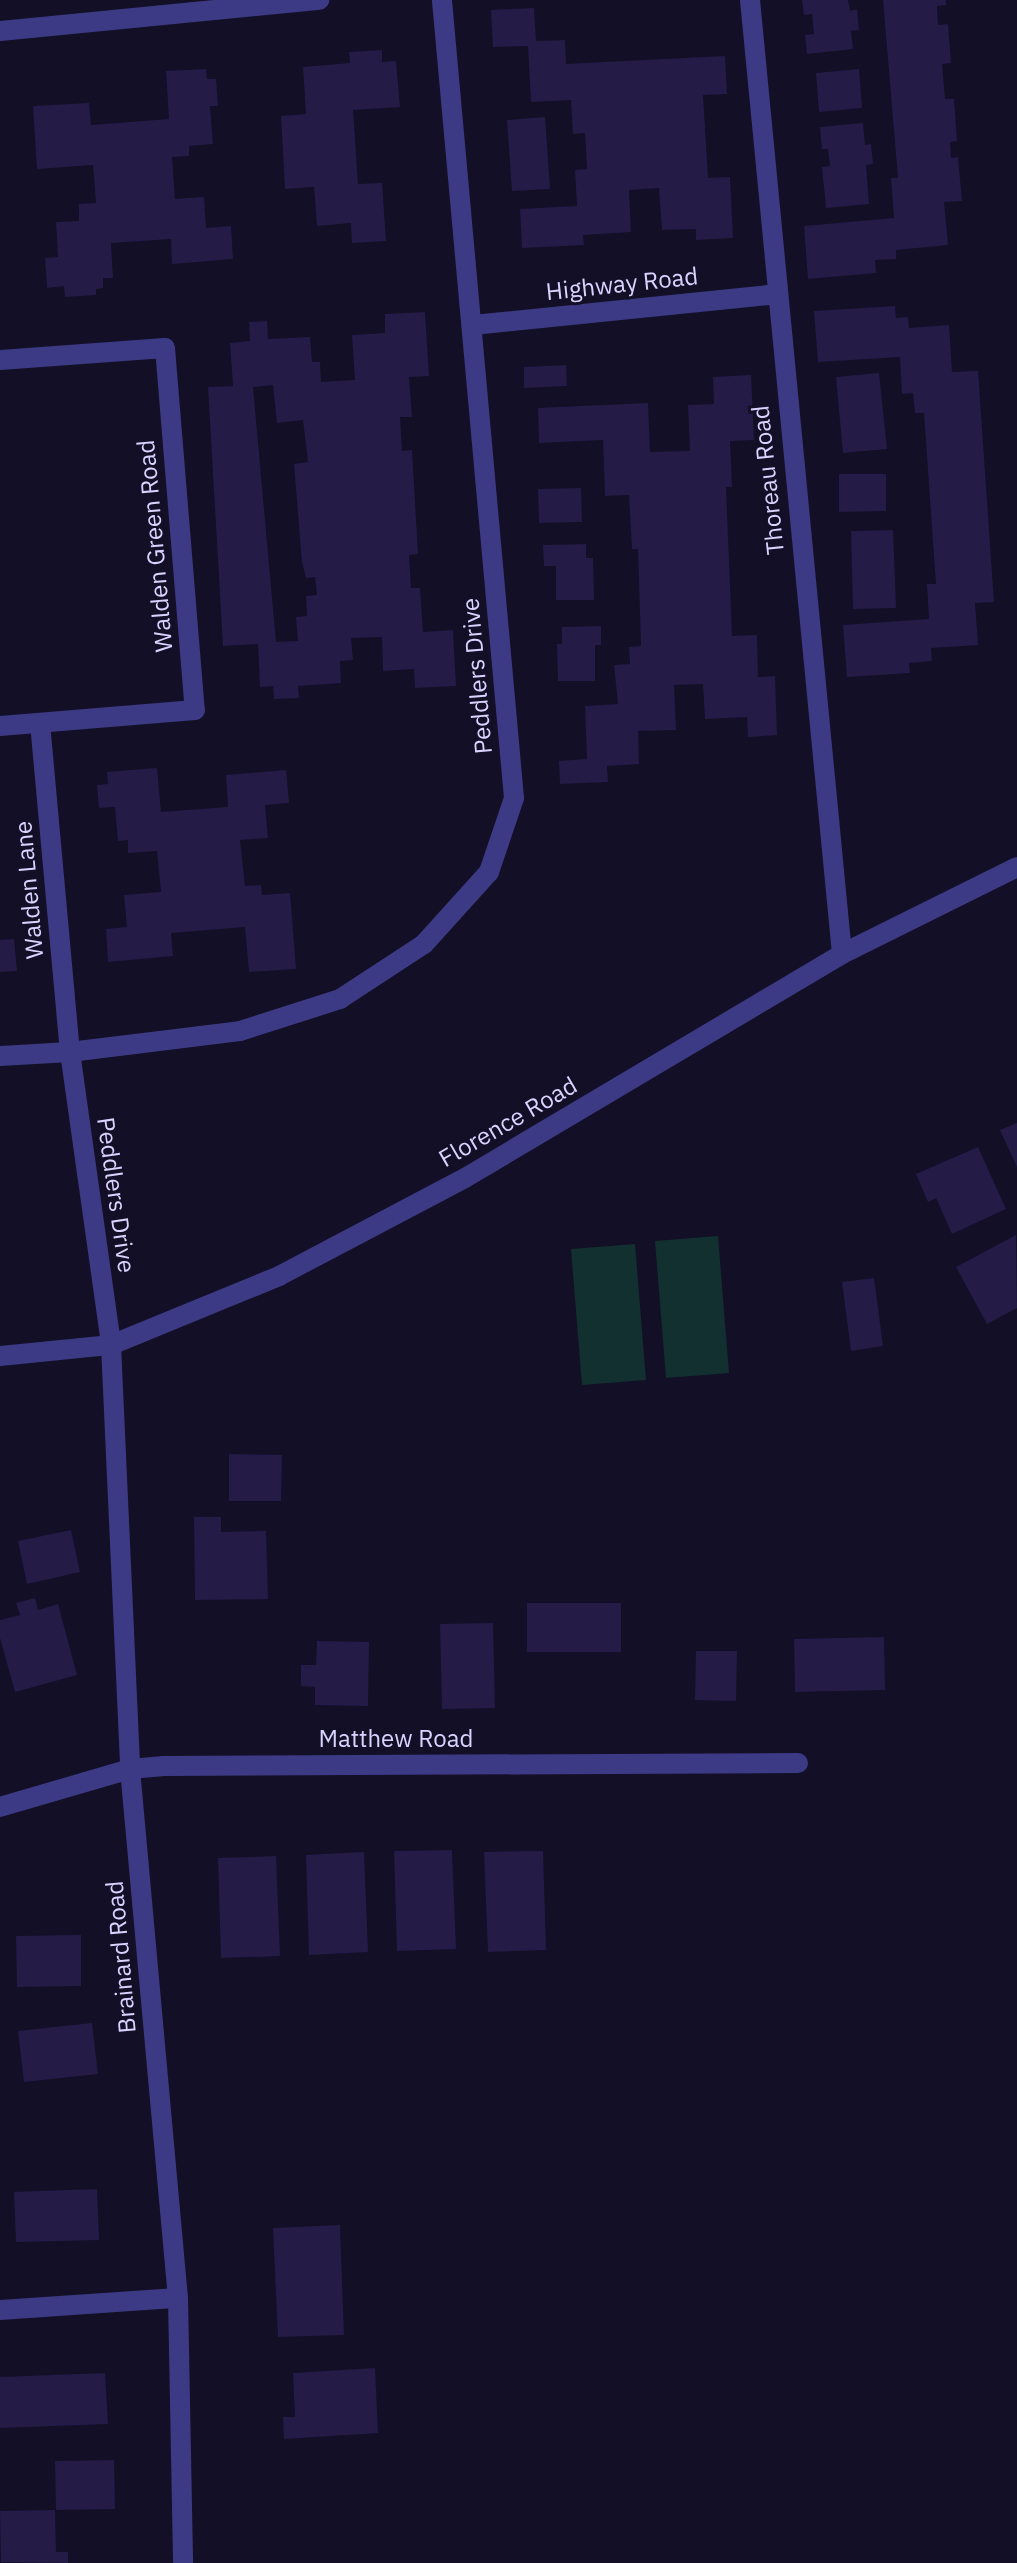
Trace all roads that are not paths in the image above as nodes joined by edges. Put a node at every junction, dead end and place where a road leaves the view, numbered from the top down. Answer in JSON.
{"nodes":[{"id":1,"x":319,"y":0,"type":"edge"},
{"id":2,"x":442,"y":0,"type":"edge"},
{"id":3,"x":750,"y":0,"type":"edge"},
{"id":4,"x":0,"y":31,"type":"edge"},
{"id":5,"x":776,"y":294,"type":"junction"},
{"id":6,"x":473,"y":325,"type":"junction"},
{"id":7,"x":0,"y":360,"type":"edge"},
{"id":8,"x":40,"y":723,"type":"junction"},
{"id":9,"x":0,"y":726,"type":"edge"},
{"id":10,"x":1017,"y":867,"type":"edge"},
{"id":11,"x":842,"y":954,"type":"junction"},
{"id":12,"x":70,"y":1052,"type":"junction"},
{"id":13,"x":0,"y":1056,"type":"edge"},
{"id":14,"x":111,"y":1345,"type":"junction"},
{"id":15,"x":0,"y":1356,"type":"edge"},
{"id":16,"x":798,"y":1763,"type":"dead end"},
{"id":17,"x":130,"y":1769,"type":"junction"},
{"id":18,"x":0,"y":1807,"type":"edge"},
{"id":19,"x":178,"y":2298,"type":"junction"},
{"id":20,"x":0,"y":2310,"type":"edge"},
{"id":21,"x":183,"y":2563,"type":"edge"}],
"edges":[{"from":1,"to":4,"type":"street"},
{"from":2,"to":6,"type":"street","name":"Peddlers Drive"},
{"from":3,"to":5,"type":"street","name":"Thoreau Road"},
{"from":5,"to":6,"type":"street","name":"Highway Road"},
{"from":5,"to":11,"type":"street","name":"Thoreau Road"},
{"from":6,"to":12,"type":"street","name":"Peddlers Drive"},
{"from":7,"to":8,"type":"street","name":"Walden Green Road"},
{"from":8,"to":9,"type":"street","name":"Walden Green Road"},
{"from":8,"to":12,"type":"street","name":"Walden Lane"},
{"from":10,"to":11,"type":"street","name":"Florence Road"},
{"from":11,"to":14,"type":"street","name":"Florence Road"},
{"from":12,"to":13,"type":"street","name":"Peddlers Drive"},
{"from":12,"to":14,"type":"street","name":"Peddlers Drive"},
{"from":14,"to":15,"type":"street","name":"Florence Road"},
{"from":14,"to":17,"type":"street","name":"Brainard Road"},
{"from":16,"to":17,"type":"street","name":"Matthew Road"},
{"from":17,"to":18,"type":"street","name":"Matthew Road"},
{"from":17,"to":19,"type":"street","name":"Brainard Road"},
{"from":19,"to":20,"type":"street"},
{"from":19,"to":21,"type":"street","name":"Brainard Road"}]}
